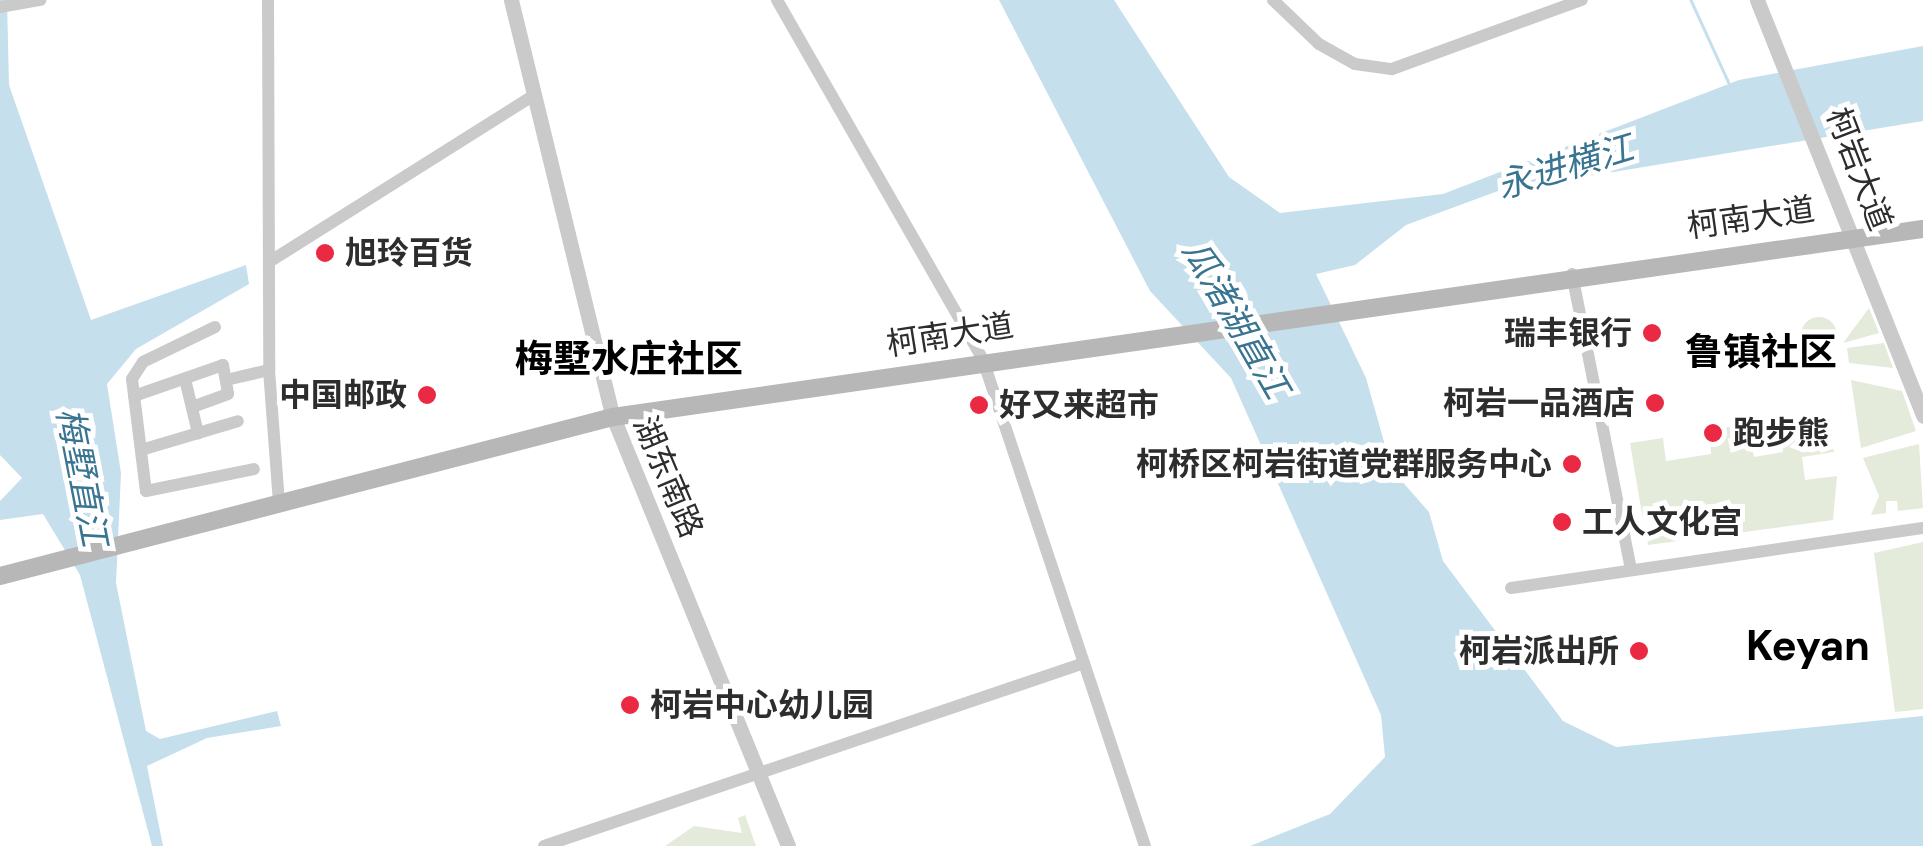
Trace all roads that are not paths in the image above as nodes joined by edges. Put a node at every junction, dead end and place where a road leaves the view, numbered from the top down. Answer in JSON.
{"nodes":[{"id":1,"x":39,"y":0,"type":"edge"},
{"id":2,"x":268,"y":0,"type":"edge"},
{"id":3,"x":511,"y":0,"type":"edge"},
{"id":4,"x":777,"y":0,"type":"edge"},
{"id":5,"x":1273,"y":0,"type":"edge"},
{"id":6,"x":1582,"y":0,"type":"edge"},
{"id":7,"x":1757,"y":0,"type":"edge"},
{"id":8,"x":0,"y":6,"type":"edge"},
{"id":9,"x":1548,"y":6,"type":"edge"},
{"id":10,"x":534,"y":95,"type":"junction"},
{"id":11,"x":1923,"y":229,"type":"edge"},
{"id":12,"x":1854,"y":234,"type":"junction"},
{"id":13,"x":268,"y":262,"type":"junction"},
{"id":14,"x":1572,"y":274,"type":"junction"},
{"id":15,"x":215,"y":327,"type":"dead end"},
{"id":16,"x":983,"y":360,"type":"junction"},
{"id":17,"x":269,"y":370,"type":"junction"},
{"id":18,"x":185,"y":379,"type":"junction"},
{"id":19,"x":226,"y":380,"type":"junction"},
{"id":20,"x":134,"y":396,"type":"junction"},
{"id":21,"x":192,"y":407,"type":"junction"},
{"id":22,"x":1923,"y":416,"type":"edge"},
{"id":23,"x":613,"y":417,"type":"junction"},
{"id":24,"x":238,"y":421,"type":"dead end"},
{"id":25,"x":198,"y":433,"type":"junction"},
{"id":26,"x":141,"y":450,"type":"junction"},
{"id":27,"x":254,"y":469,"type":"dead end"},
{"id":28,"x":279,"y":502,"type":"junction"},
{"id":29,"x":1923,"y":528,"type":"edge"},
{"id":30,"x":1631,"y":568,"type":"junction"},
{"id":31,"x":0,"y":576,"type":"edge"},
{"id":32,"x":1511,"y":588,"type":"dead end"},
{"id":33,"x":1084,"y":664,"type":"junction"},
{"id":34,"x":763,"y":772,"type":"junction"},
{"id":35,"x":544,"y":846,"type":"edge"},
{"id":36,"x":788,"y":846,"type":"edge"},
{"id":37,"x":1145,"y":846,"type":"edge"}],
"edges":[{"from":1,"to":8,"type":"street"},
{"from":2,"to":13,"type":"street"},
{"from":3,"to":10,"type":"street","name":"湖东南路"},
{"from":4,"to":16,"type":"street"},
{"from":5,"to":9,"type":"street"},
{"from":6,"to":9,"type":"street"},
{"from":7,"to":12,"type":"street","name":"柯岩大道"},
{"from":10,"to":13,"type":"street"},
{"from":10,"to":23,"type":"street","name":"湖东南路"},
{"from":11,"to":12,"type":"main road","name":"柯南大道"},
{"from":12,"to":14,"type":"main road","name":"柯南大道"},
{"from":12,"to":22,"type":"street","name":"柯岩大道"},
{"from":13,"to":17,"type":"street"},
{"from":14,"to":16,"type":"main road","name":"柯南大道"},
{"from":14,"to":30,"type":"street"},
{"from":15,"to":20,"type":"street"},
{"from":16,"to":23,"type":"main road","name":"柯南大道"},
{"from":16,"to":33,"type":"street"},
{"from":17,"to":19,"type":"street"},
{"from":17,"to":28,"type":"street"},
{"from":18,"to":19,"type":"street"},
{"from":18,"to":20,"type":"street"},
{"from":18,"to":21,"type":"street"},
{"from":19,"to":21,"type":"street"},
{"from":20,"to":26,"type":"street"},
{"from":21,"to":25,"type":"street"},
{"from":23,"to":28,"type":"main road","name":"柯南大道"},
{"from":23,"to":34,"type":"street","name":"湖东南路"},
{"from":24,"to":25,"type":"street"},
{"from":25,"to":26,"type":"street"},
{"from":26,"to":27,"type":"street"},
{"from":28,"to":31,"type":"main road","name":"柯南大道"},
{"from":29,"to":30,"type":"street"},
{"from":30,"to":32,"type":"street"},
{"from":33,"to":34,"type":"street"},
{"from":33,"to":37,"type":"street"},
{"from":34,"to":35,"type":"street"},
{"from":34,"to":36,"type":"street","name":"湖东南路"}]}
